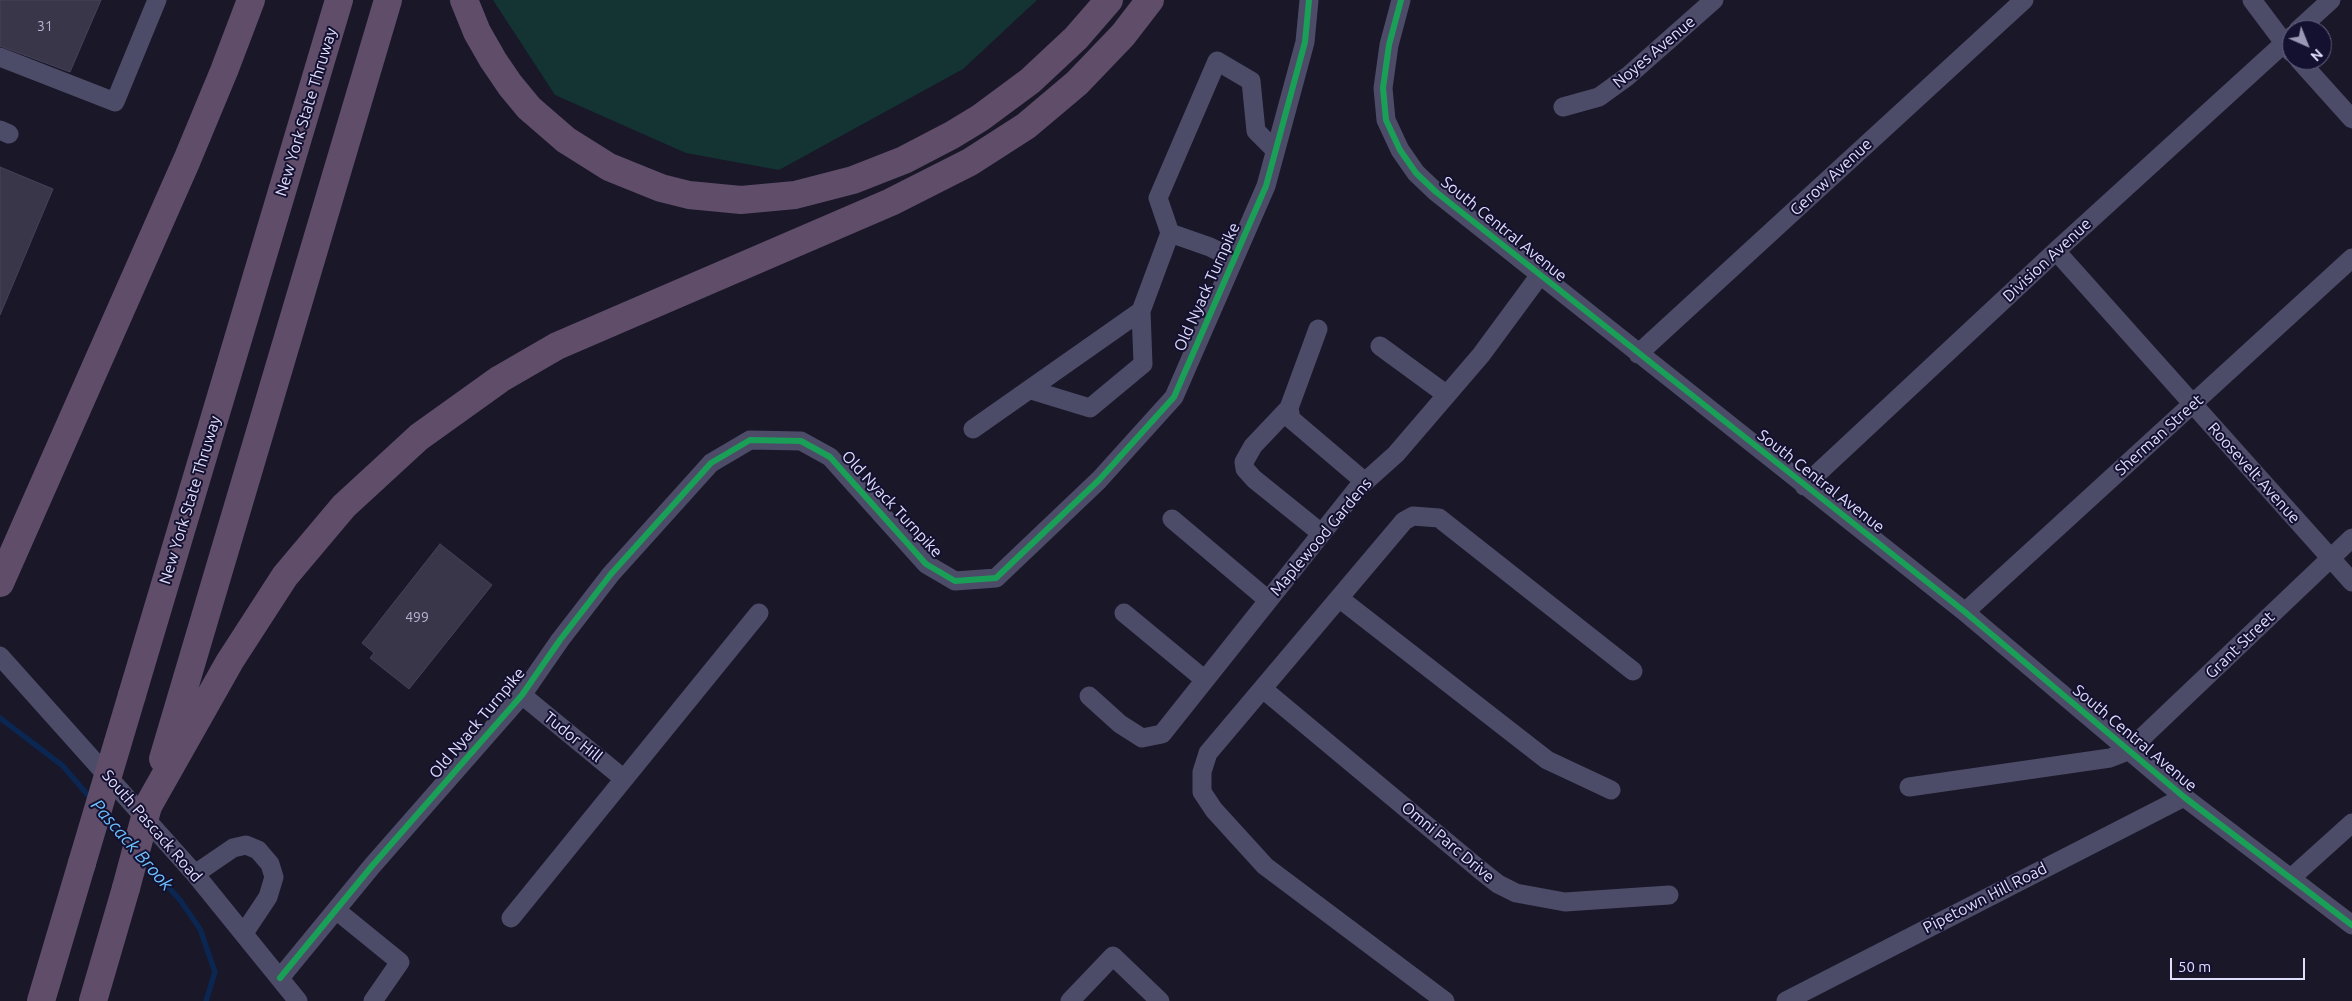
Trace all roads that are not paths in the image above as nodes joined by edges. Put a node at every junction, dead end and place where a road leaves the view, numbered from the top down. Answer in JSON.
{"nodes":[{"id":1,"x":158,"y":0,"type":"edge"},
{"id":2,"x":251,"y":0,"type":"edge"},
{"id":3,"x":339,"y":0,"type":"edge"},
{"id":4,"x":388,"y":0,"type":"edge"},
{"id":5,"x":464,"y":0,"type":"edge"},
{"id":6,"x":1109,"y":0,"type":"edge"},
{"id":7,"x":1150,"y":0,"type":"edge"},
{"id":8,"x":1309,"y":0,"type":"edge"},
{"id":9,"x":1401,"y":0,"type":"edge"},
{"id":10,"x":1714,"y":0,"type":"edge"},
{"id":11,"x":2024,"y":0,"type":"edge"},
{"id":12,"x":2252,"y":0,"type":"edge"},
{"id":13,"x":2331,"y":0,"type":"edge"},
{"id":14,"x":2309,"y":20,"type":"edge"},
{"id":15,"x":2282,"y":36,"type":"edge"},
{"id":16,"x":2282,"y":50,"type":"edge"},
{"id":17,"x":0,"y":57,"type":"edge"},
{"id":18,"x":2308,"y":70,"type":"edge"},
{"id":19,"x":1563,"y":107,"type":"dead end"},
{"id":20,"x":2352,"y":118,"type":"edge"},
{"id":21,"x":1274,"y":149,"type":"junction"},
{"id":22,"x":1170,"y":233,"type":"junction"},
{"id":23,"x":2056,"y":251,"type":"junction"},
{"id":24,"x":2352,"y":258,"type":"edge"},
{"id":25,"x":1234,"y":259,"type":"junction"},
{"id":26,"x":1540,"y":275,"type":"junction"},
{"id":27,"x":1141,"y":312,"type":"junction"},
{"id":28,"x":1318,"y":329,"type":"dead end"},
{"id":29,"x":1380,"y":346,"type":"dead end"},
{"id":30,"x":1638,"y":354,"type":"junction"},
{"id":31,"x":1032,"y":390,"type":"junction"},
{"id":32,"x":1447,"y":395,"type":"junction"},
{"id":33,"x":2192,"y":404,"type":"junction"},
{"id":34,"x":1290,"y":408,"type":"junction"},
{"id":35,"x":974,"y":429,"type":"dead end"},
{"id":36,"x":1365,"y":482,"type":"junction"},
{"id":37,"x":1804,"y":486,"type":"junction"},
{"id":38,"x":1172,"y":519,"type":"dead end"},
{"id":39,"x":1321,"y":533,"type":"junction"},
{"id":40,"x":2352,"y":538,"type":"edge"},
{"id":41,"x":2330,"y":558,"type":"junction"},
{"id":42,"x":2352,"y":582,"type":"edge"},
{"id":43,"x":0,"y":583,"type":"edge"},
{"id":44,"x":1340,"y":598,"type":"junction"},
{"id":45,"x":1268,"y":600,"type":"junction"},
{"id":46,"x":1964,"y":612,"type":"junction"},
{"id":47,"x":759,"y":613,"type":"dead end"},
{"id":48,"x":1124,"y":613,"type":"dead end"},
{"id":49,"x":0,"y":656,"type":"edge"},
{"id":50,"x":1633,"y":671,"type":"dead end"},
{"id":51,"x":1205,"y":680,"type":"junction"},
{"id":52,"x":1263,"y":689,"type":"junction"},
{"id":53,"x":522,"y":695,"type":"junction"},
{"id":54,"x":1089,"y":696,"type":"dead end"},
{"id":55,"x":188,"y":715,"type":"junction"},
{"id":56,"x":2128,"y":752,"type":"junction"},
{"id":57,"x":624,"y":779,"type":"junction"},
{"id":58,"x":1908,"y":788,"type":"dead end"},
{"id":59,"x":1611,"y":790,"type":"dead end"},
{"id":60,"x":2184,"y":797,"type":"junction"},
{"id":61,"x":2352,"y":823,"type":"edge"},
{"id":62,"x":195,"y":874,"type":"junction"},
{"id":63,"x":2291,"y":878,"type":"junction"},
{"id":64,"x":1669,"y":895,"type":"dead end"},
{"id":65,"x":336,"y":910,"type":"junction"},
{"id":66,"x":511,"y":918,"type":"dead end"},
{"id":67,"x":2352,"y":925,"type":"edge"},
{"id":68,"x":244,"y":933,"type":"junction"},
{"id":69,"x":280,"y":978,"type":"junction"},
{"id":70,"x":41,"y":1001,"type":"edge"},
{"id":71,"x":93,"y":1001,"type":"edge"},
{"id":72,"x":298,"y":1001,"type":"edge"},
{"id":73,"x":373,"y":1001,"type":"edge"},
{"id":74,"x":1070,"y":1001,"type":"edge"},
{"id":75,"x":1160,"y":1001,"type":"edge"},
{"id":76,"x":1445,"y":1001,"type":"edge"},
{"id":77,"x":1786,"y":1001,"type":"edge"}],
"edges":[{"from":1,"to":17,"type":"street"},
{"from":2,"to":43,"type":"highway"},
{"from":3,"to":70,"type":"highway","name":"New York State Thruway","bridge":true},
{"from":4,"to":55,"type":"highway"},
{"from":5,"to":6,"type":"highway"},
{"from":7,"to":55,"type":"highway"},
{"from":8,"to":21,"type":"street","name":"Old Nyack Turnpike"},
{"from":9,"to":26,"type":"street","name":"South Central Avenue"},
{"from":10,"to":19,"type":"street","name":"Noyes Avenue"},
{"from":11,"to":30,"type":"street","name":"Gerow Avenue"},
{"from":12,"to":15,"type":"street"},
{"from":13,"to":14,"type":"street"},
{"from":16,"to":23,"type":"street","name":"Division Avenue"},
{"from":18,"to":20,"type":"street"},
{"from":21,"to":22,"type":"street"},
{"from":21,"to":25,"type":"street","name":"Old Nyack Turnpike"},
{"from":22,"to":25,"type":"street"},
{"from":22,"to":27,"type":"street"},
{"from":23,"to":33,"type":"street","name":"Roosevelt Avenue"},
{"from":23,"to":37,"type":"street","name":"Division Avenue"},
{"from":24,"to":33,"type":"street","name":"Sherman Street"},
{"from":25,"to":53,"type":"street","name":"Old Nyack Turnpike"},
{"from":26,"to":30,"type":"street","name":"South Central Avenue"},
{"from":26,"to":32,"type":"street","name":"Maplewood Gardens"},
{"from":27,"to":31,"type":"street"},
{"from":27,"to":31,"type":"street"},
{"from":28,"to":34,"type":"street"},
{"from":29,"to":32,"type":"street"},
{"from":30,"to":37,"type":"street","name":"South Central Avenue"},
{"from":31,"to":35,"type":"street"},
{"from":32,"to":36,"type":"street","name":"Maplewood Gardens"},
{"from":33,"to":41,"type":"street","name":"Roosevelt Avenue"},
{"from":33,"to":46,"type":"street","name":"Sherman Street"},
{"from":34,"to":36,"type":"street"},
{"from":34,"to":39,"type":"street"},
{"from":36,"to":39,"type":"street","name":"Maplewood Gardens"},
{"from":37,"to":46,"type":"street","name":"South Central Avenue"},
{"from":38,"to":45,"type":"street"},
{"from":39,"to":45,"type":"street","name":"Maplewood Gardens"},
{"from":40,"to":41,"type":"street","name":"Grant Street"},
{"from":41,"to":42,"type":"street","name":"Roosevelt Avenue"},
{"from":41,"to":56,"type":"street","name":"Grant Street"},
{"from":44,"to":50,"type":"street"},
{"from":44,"to":52,"type":"street"},
{"from":44,"to":59,"type":"street"},
{"from":45,"to":51,"type":"street","name":"Maplewood Gardens"},
{"from":46,"to":56,"type":"street","name":"South Central Avenue"},
{"from":47,"to":57,"type":"street"},
{"from":48,"to":51,"type":"street"},
{"from":49,"to":62,"type":"street","name":"South Pascack Road"},
{"from":51,"to":54,"type":"street","name":"Maplewood Gardens"},
{"from":52,"to":64,"type":"street","name":"Omni Parc Drive"},
{"from":52,"to":76,"type":"street"},
{"from":53,"to":57,"type":"street","name":"Tudor Hill"},
{"from":53,"to":65,"type":"street","name":"Old Nyack Turnpike"},
{"from":55,"to":71,"type":"highway","bridge":true},
{"from":56,"to":58,"type":"street"},
{"from":56,"to":60,"type":"street","name":"South Central Avenue"},
{"from":57,"to":66,"type":"street"},
{"from":60,"to":63,"type":"street","name":"South Central Avenue"},
{"from":60,"to":77,"type":"street","name":"Pipetown Hill Road"},
{"from":61,"to":63,"type":"street"},
{"from":62,"to":68,"type":"street","name":"South Pascack Road"},
{"from":62,"to":68,"type":"street"},
{"from":63,"to":67,"type":"street","name":"South Central Avenue"},
{"from":65,"to":69,"type":"street","name":"Old Nyack Turnpike"},
{"from":65,"to":73,"type":"street"},
{"from":68,"to":69,"type":"street","name":"South Pascack Road"},
{"from":69,"to":72,"type":"street","name":"South Pascack Road"},
{"from":74,"to":75,"type":"street"}]}
